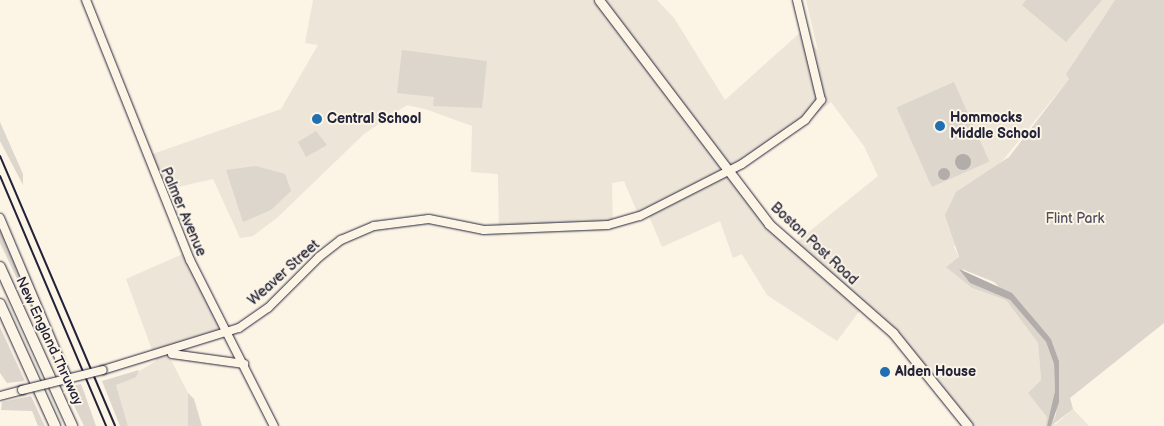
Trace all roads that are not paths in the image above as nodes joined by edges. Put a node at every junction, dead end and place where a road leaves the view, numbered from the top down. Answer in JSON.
{"nodes":[{"id":1,"x":86,"y":0,"type":"edge"},
{"id":2,"x":599,"y":0,"type":"edge"},
{"id":3,"x":797,"y":0,"type":"edge"},
{"id":4,"x":728,"y":169,"type":"junction"},
{"id":5,"x":0,"y":218,"type":"edge"},
{"id":6,"x":0,"y":267,"type":"edge"},
{"id":7,"x":0,"y":304,"type":"edge"},
{"id":8,"x":226,"y":333,"type":"junction"},
{"id":9,"x":164,"y":354,"type":"junction"},
{"id":10,"x":245,"y":364,"type":"junction"},
{"id":11,"x":67,"y":376,"type":"junction"},
{"id":12,"x":0,"y":396,"type":"edge"},
{"id":13,"x":56,"y":426,"type":"edge"},
{"id":14,"x":72,"y":426,"type":"edge"},
{"id":15,"x":274,"y":426,"type":"edge"},
{"id":16,"x":968,"y":426,"type":"edge"}],
"edges":[{"from":1,"to":8,"type":"main road","name":"Palmer Avenue"},
{"from":2,"to":4,"type":"main road","name":"Boston Post Road"},
{"from":3,"to":4,"type":"main road","name":"Weaver Street"},
{"from":4,"to":8,"type":"main road","name":"Weaver Street"},
{"from":4,"to":16,"type":"main road","name":"Boston Post Road"},
{"from":5,"to":11,"type":"main road"},
{"from":6,"to":14,"type":"highway","name":"New England Thruway"},
{"from":7,"to":13,"type":"highway","name":"New England Thruway"},
{"from":8,"to":9,"type":"main road","name":"Weaver Street"},
{"from":8,"to":10,"type":"main road","name":"Palmer Avenue"},
{"from":9,"to":10,"type":"main road"},
{"from":9,"to":11,"type":"main road","name":"Weaver Street","bridge":true},
{"from":10,"to":15,"type":"main road","name":"Palmer Avenue"},
{"from":11,"to":12,"type":"main road","name":"Weaver Street","bridge":true}]}
